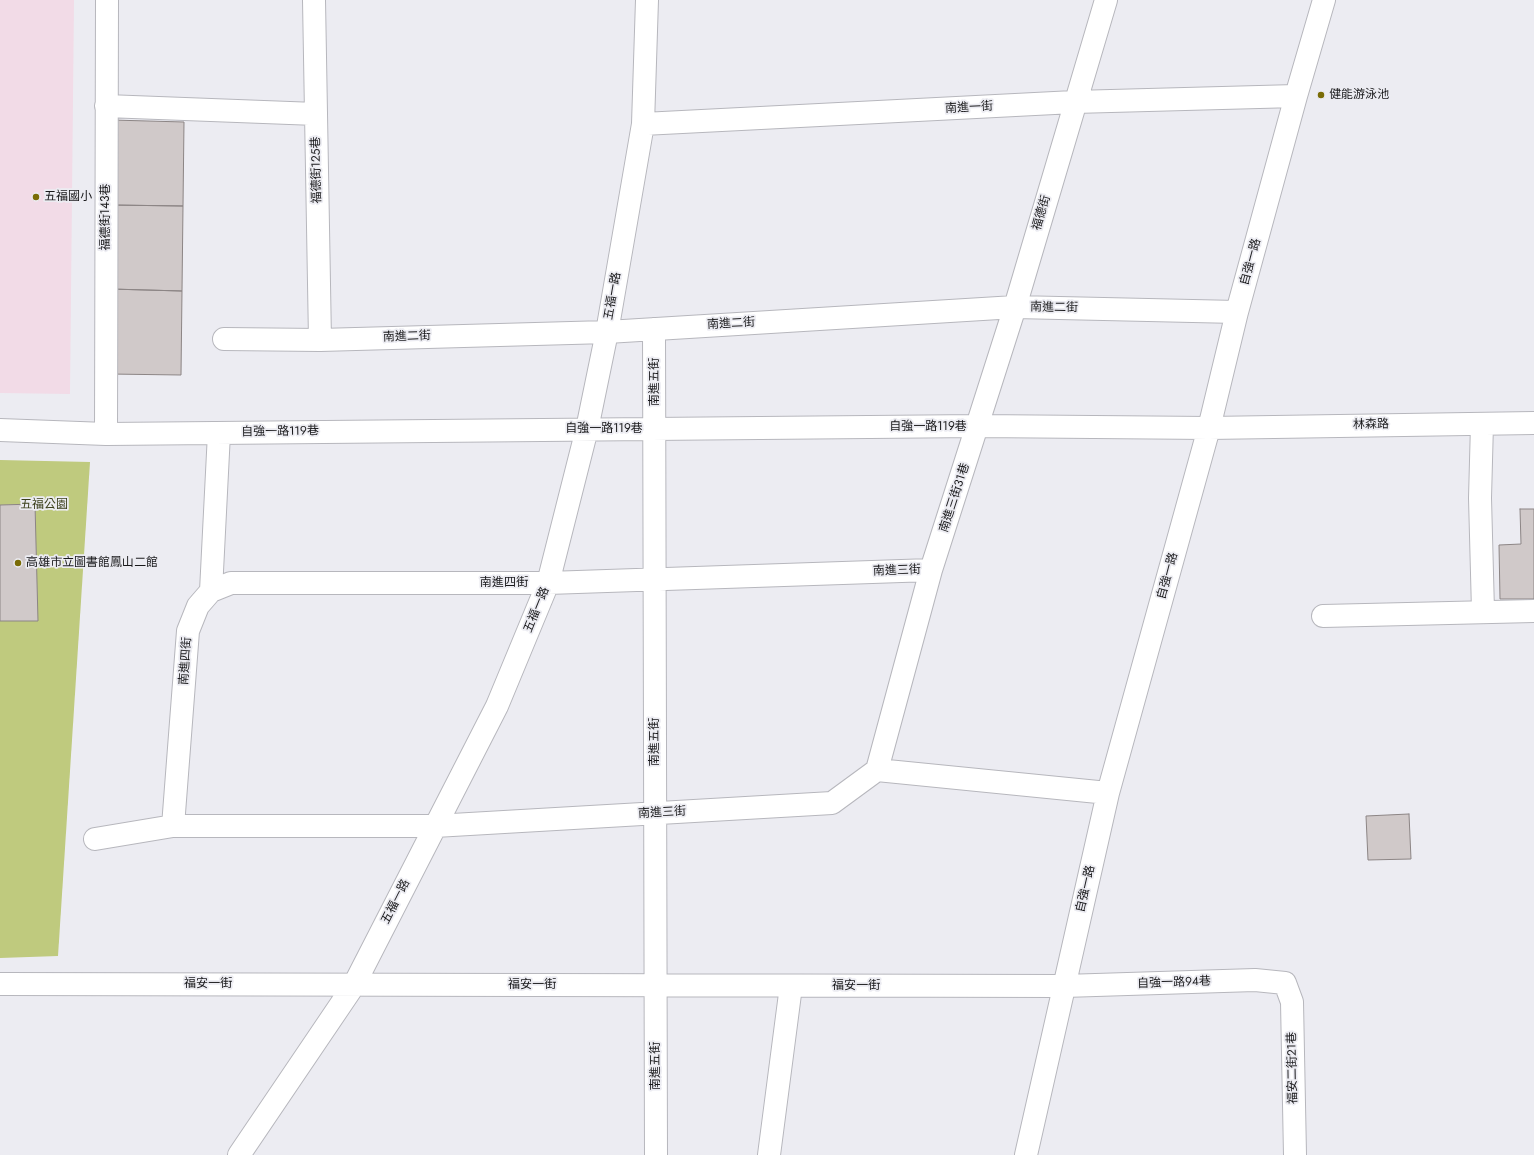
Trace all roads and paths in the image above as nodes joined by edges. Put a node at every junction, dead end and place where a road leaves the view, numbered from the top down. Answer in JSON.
{"nodes":[{"id":1,"x":107,"y":0,"type":"edge"},
{"id":2,"x":314,"y":0,"type":"edge"},
{"id":3,"x":647,"y":0,"type":"edge"},
{"id":4,"x":1106,"y":0,"type":"edge"},
{"id":5,"x":1324,"y":0,"type":"edge"},
{"id":6,"x":1296,"y":96,"type":"junction"},
{"id":7,"x":1074,"y":102,"type":"junction"},
{"id":8,"x":106,"y":106,"type":"junction"},
{"id":9,"x":316,"y":114,"type":"junction"},
{"id":10,"x":643,"y":124,"type":"junction"},
{"id":11,"x":1015,"y":307,"type":"junction"},
{"id":12,"x":1237,"y":312,"type":"junction"},
{"id":13,"x":654,"y":329,"type":"junction"},
{"id":14,"x":606,"y":332,"type":"junction"},
{"id":15,"x":224,"y":339,"type":"dead end"},
{"id":16,"x":320,"y":340,"type":"junction"},
{"id":17,"x":1534,"y":423,"type":"edge"},
{"id":18,"x":1482,"y":424,"type":"junction"},
{"id":19,"x":978,"y":426,"type":"junction"},
{"id":20,"x":1209,"y":428,"type":"junction"},
{"id":21,"x":587,"y":429,"type":"junction"},
{"id":22,"x":655,"y":429,"type":"junction"},
{"id":23,"x":0,"y":430,"type":"edge"},
{"id":24,"x":219,"y":433,"type":"junction"},
{"id":25,"x":106,"y":434,"type":"junction"},
{"id":26,"x":931,"y":570,"type":"junction"},
{"id":27,"x":655,"y":580,"type":"junction"},
{"id":28,"x":548,"y":583,"type":"junction"},
{"id":29,"x":211,"y":591,"type":"junction"},
{"id":30,"x":1483,"y":611,"type":"junction"},
{"id":31,"x":1534,"y":611,"type":"edge"},
{"id":32,"x":1323,"y":616,"type":"dead end"},
{"id":33,"x":877,"y":770,"type":"junction"},
{"id":34,"x":1108,"y":793,"type":"junction"},
{"id":35,"x":655,"y":813,"type":"junction"},
{"id":36,"x":173,"y":826,"type":"junction"},
{"id":37,"x":436,"y":826,"type":"junction"},
{"id":38,"x":95,"y":839,"type":"dead end"},
{"id":39,"x":1285,"y":983,"type":"joint"},
{"id":40,"x":0,"y":984,"type":"edge"},
{"id":41,"x":354,"y":985,"type":"junction"},
{"id":42,"x":656,"y":985,"type":"junction"},
{"id":43,"x":791,"y":986,"type":"junction"},
{"id":44,"x":1064,"y":986,"type":"junction"},
{"id":45,"x":240,"y":1155,"type":"edge"},
{"id":46,"x":656,"y":1155,"type":"edge"},
{"id":47,"x":769,"y":1155,"type":"edge"},
{"id":48,"x":1026,"y":1155,"type":"edge"},
{"id":49,"x":1295,"y":1155,"type":"edge"}],
"edges":[{"from":1,"to":8,"type":"street","name":"福德街143巷"},
{"from":2,"to":9,"type":"street","name":"福德街125巷"},
{"from":3,"to":10,"type":"street","name":"五福一路"},
{"from":4,"to":7,"type":"street","name":"福德街"},
{"from":5,"to":6,"type":"street","name":"自強一路"},
{"from":6,"to":7,"type":"street","name":"南進一街"},
{"from":6,"to":12,"type":"street","name":"自強一路"},
{"from":7,"to":10,"type":"street","name":"南進一街"},
{"from":7,"to":11,"type":"street","name":"福德街"},
{"from":8,"to":9,"type":"street"},
{"from":8,"to":25,"type":"street","name":"福德街143巷"},
{"from":9,"to":16,"type":"street","name":"福德街125巷"},
{"from":10,"to":14,"type":"street","name":"五福一路"},
{"from":11,"to":12,"type":"street","name":"南進二街"},
{"from":11,"to":13,"type":"street","name":"南進二街"},
{"from":11,"to":19,"type":"street","name":"福德街"},
{"from":12,"to":20,"type":"street","name":"自強一路"},
{"from":13,"to":14,"type":"street","name":"南進二街"},
{"from":13,"to":22,"type":"street","name":"南進五街"},
{"from":14,"to":16,"type":"street","name":"南進二街"},
{"from":14,"to":21,"type":"street","name":"五福一路"},
{"from":15,"to":16,"type":"street","name":"南進二街"},
{"from":17,"to":18,"type":"street","name":"林森路"},
{"from":18,"to":20,"type":"street","name":"林森路"},
{"from":18,"to":30,"type":"street"},
{"from":19,"to":20,"type":"street","name":"自強一路119巷"},
{"from":19,"to":22,"type":"street","name":"自強一路119巷"},
{"from":19,"to":26,"type":"street","name":"南進三街31巷"},
{"from":20,"to":34,"type":"street","name":"自強一路"},
{"from":21,"to":22,"type":"street","name":"自強一路119巷"},
{"from":21,"to":24,"type":"street","name":"自強一路119巷"},
{"from":21,"to":28,"type":"street","name":"五福一路"},
{"from":22,"to":27,"type":"street","name":"南進五街"},
{"from":23,"to":25,"type":"street","name":"自強一路119巷"},
{"from":24,"to":25,"type":"street","name":"自強一路119巷"},
{"from":24,"to":29,"type":"street"},
{"from":26,"to":27,"type":"street","name":"南進三街"},
{"from":26,"to":33,"type":"street","name":"南進三街"},
{"from":27,"to":28,"type":"street","name":"南進四街"},
{"from":27,"to":35,"type":"street","name":"南進五街"},
{"from":28,"to":29,"type":"street","name":"南進四街"},
{"from":28,"to":37,"type":"street","name":"五福一路"},
{"from":29,"to":36,"type":"street","name":"南進四街"},
{"from":30,"to":31,"type":"street"},
{"from":30,"to":32,"type":"street"},
{"from":33,"to":34,"type":"street"},
{"from":33,"to":35,"type":"street","name":"南進三街"},
{"from":34,"to":44,"type":"street","name":"自強一路"},
{"from":35,"to":37,"type":"street","name":"南進三街"},
{"from":35,"to":42,"type":"street","name":"南進五街"},
{"from":36,"to":37,"type":"street"},
{"from":36,"to":38,"type":"street"},
{"from":37,"to":41,"type":"street","name":"五福一路"},
{"from":39,"to":44,"type":"street","name":"自強一路94巷"},
{"from":39,"to":49,"type":"street","name":"福安二街21巷"},
{"from":40,"to":41,"type":"street","name":"福安一街"},
{"from":41,"to":42,"type":"street","name":"福安一街"},
{"from":41,"to":45,"type":"street","name":"五福一路"},
{"from":42,"to":43,"type":"street","name":"福安一街"},
{"from":42,"to":46,"type":"street","name":"南進五街"},
{"from":43,"to":44,"type":"street","name":"福安一街"},
{"from":43,"to":47,"type":"street"},
{"from":44,"to":48,"type":"street","name":"自強一路"}]}
